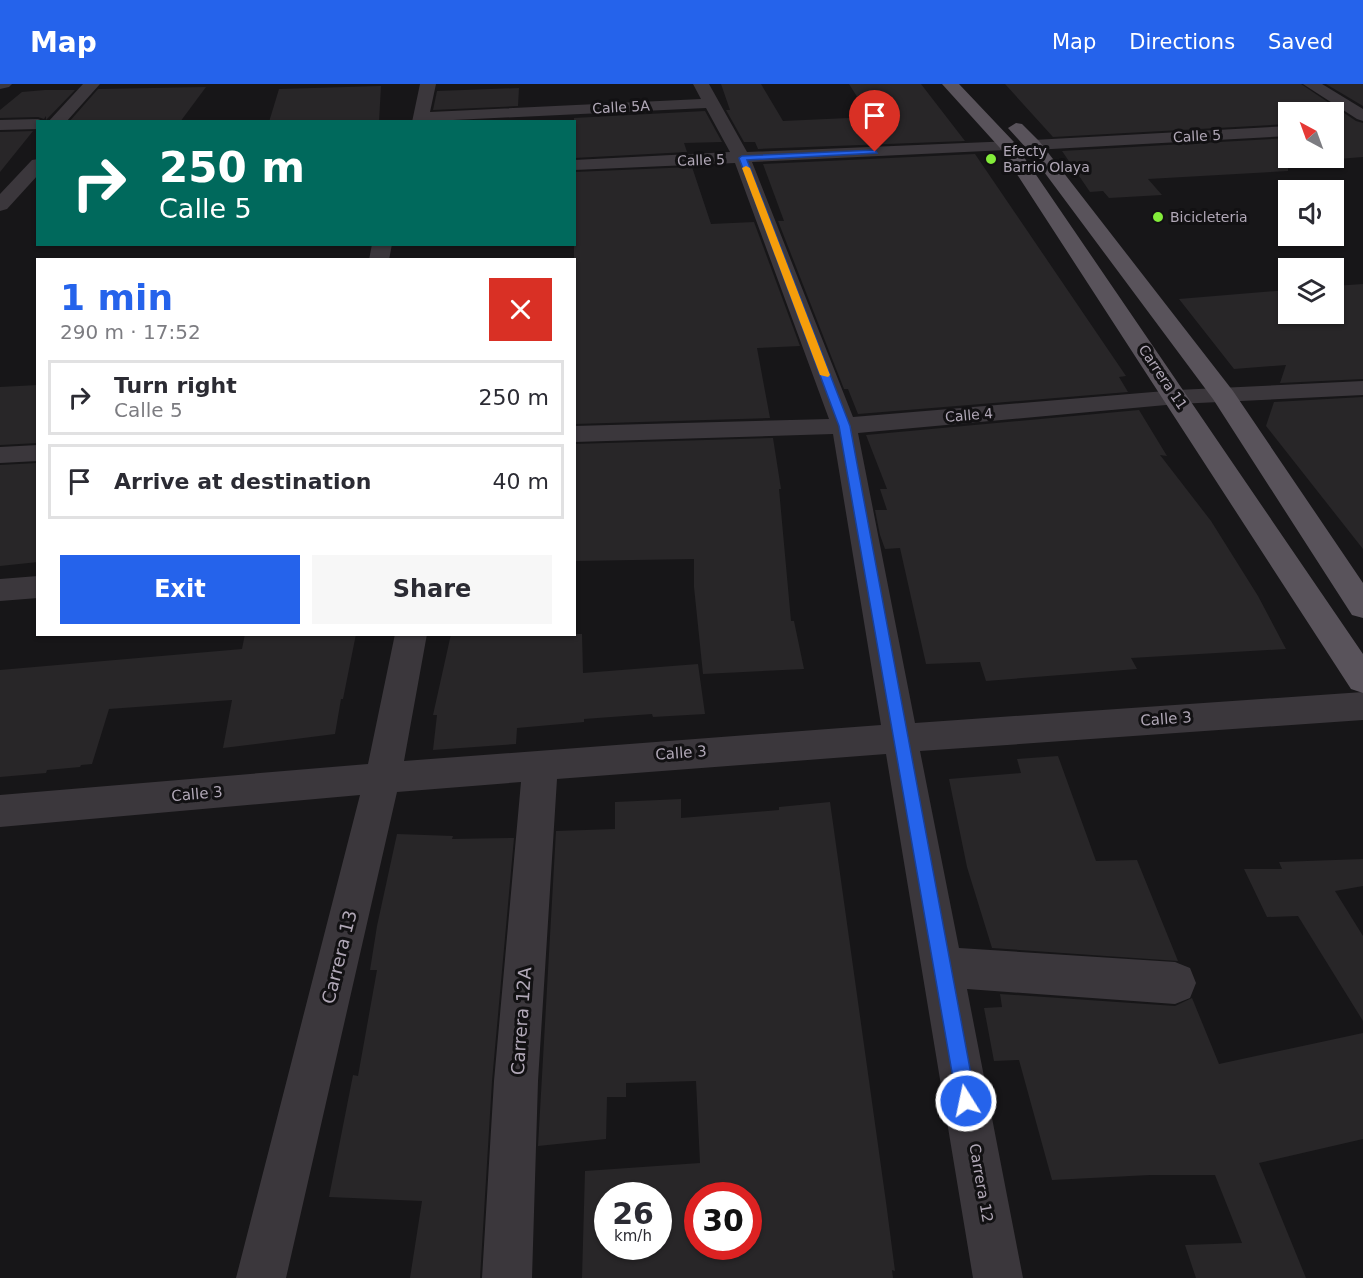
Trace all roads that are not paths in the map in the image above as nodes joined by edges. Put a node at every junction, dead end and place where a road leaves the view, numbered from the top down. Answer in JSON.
{"nodes":[{"id":1,"x":428,"y":84,"type":"edge"},
{"id":2,"x":950,"y":84,"type":"edge"},
{"id":3,"x":1311,"y":84,"type":"edge"},
{"id":4,"x":98,"y":88,"type":"edge"},
{"id":5,"x":706,"y":93,"type":"edge"},
{"id":6,"x":1003,"y":114,"type":"dead end"},
{"id":7,"x":421,"y":119,"type":"edge"},
{"id":8,"x":58,"y":120,"type":"edge"},
{"id":9,"x":78,"y":120,"type":"edge"},
{"id":10,"x":1360,"y":123,"type":"edge"},
{"id":11,"x":36,"y":124,"type":"edge"},
{"id":12,"x":0,"y":125,"type":"edge"},
{"id":13,"x":1278,"y":132,"type":"edge"},
{"id":14,"x":1007,"y":145,"type":"junction"},
{"id":15,"x":1033,"y":145,"type":"junction"},
{"id":16,"x":34,"y":157,"type":"edge"},
{"id":17,"x":742,"y":158,"type":"junction"},
{"id":18,"x":576,"y":165,"type":"edge"},
{"id":19,"x":5,"y":187,"type":"edge"},
{"id":20,"x":36,"y":189,"type":"edge"},
{"id":21,"x":0,"y":205,"type":"edge"},
{"id":22,"x":1363,"y":388,"type":"edge"},
{"id":23,"x":1224,"y":396,"type":"junction"},
{"id":24,"x":1177,"y":397,"type":"junction"},
{"id":25,"x":844,"y":426,"type":"junction"},
{"id":26,"x":576,"y":434,"type":"edge"},
{"id":27,"x":36,"y":453,"type":"edge"},
{"id":28,"x":0,"y":455,"type":"edge"},
{"id":29,"x":36,"y":587,"type":"edge"},
{"id":30,"x":0,"y":590,"type":"edge"},
{"id":31,"x":1363,"y":607,"type":"edge"},
{"id":32,"x":411,"y":636,"type":"edge"},
{"id":33,"x":1363,"y":680,"type":"edge"},
{"id":34,"x":1363,"y":706,"type":"edge"},
{"id":35,"x":900,"y":737,"type":"junction"},
{"id":36,"x":540,"y":764,"type":"junction"},
{"id":37,"x":383,"y":777,"type":"junction"},
{"id":38,"x":0,"y":811,"type":"edge"},
{"id":39,"x":942,"y":968,"type":"junction"},
{"id":40,"x":1174,"y":982,"type":"dead end"},
{"id":41,"x":261,"y":1278,"type":"edge"},
{"id":42,"x":507,"y":1278,"type":"edge"},
{"id":43,"x":998,"y":1278,"type":"edge"}],
"edges":[{"from":1,"to":7,"type":"street"},
{"from":2,"to":14,"type":"main road","name":"Carrera 11"},
{"from":3,"to":10,"type":"street"},
{"from":4,"to":8,"type":"street"},
{"from":4,"to":9,"type":"street"},
{"from":5,"to":7,"type":"street","name":"Calle 5A"},
{"from":5,"to":17,"type":"street","name":"Carrera 12"},
{"from":6,"to":15,"type":"main road"},
{"from":11,"to":12,"type":"street"},
{"from":13,"to":15,"type":"street","name":"Calle 5"},
{"from":14,"to":17,"type":"street","name":"Calle 5"},
{"from":14,"to":24,"type":"main road","name":"Carrera 11"},
{"from":15,"to":23,"type":"main road"},
{"from":16,"to":19,"type":"street"},
{"from":17,"to":18,"type":"street","name":"Calle 5"},
{"from":17,"to":25,"type":"street","name":"Carrera 12"},
{"from":19,"to":20,"type":"street"},
{"from":19,"to":21,"type":"street"},
{"from":22,"to":23,"type":"street","name":"Calle 4"},
{"from":23,"to":24,"type":"street","name":"Calle 4"},
{"from":23,"to":31,"type":"main road"},
{"from":24,"to":25,"type":"street","name":"Calle 4"},
{"from":24,"to":33,"type":"main road","name":"Carrera 11"},
{"from":25,"to":26,"type":"street","name":"Calle 4"},
{"from":25,"to":35,"type":"street","name":"Carrera 12"},
{"from":27,"to":28,"type":"street"},
{"from":29,"to":30,"type":"street"},
{"from":32,"to":37,"type":"street","name":"Carrera 13"},
{"from":34,"to":35,"type":"street","name":"Calle 3"},
{"from":35,"to":36,"type":"street","name":"Calle 3"},
{"from":35,"to":39,"type":"street","name":"Carrera 12"},
{"from":36,"to":37,"type":"street","name":"Calle 3"},
{"from":36,"to":42,"type":"street","name":"Carrera 12A"},
{"from":37,"to":38,"type":"street","name":"Calle 3"},
{"from":37,"to":41,"type":"street","name":"Carrera 13"},
{"from":39,"to":40,"type":"street"},
{"from":39,"to":43,"type":"street","name":"Carrera 12"}]}
